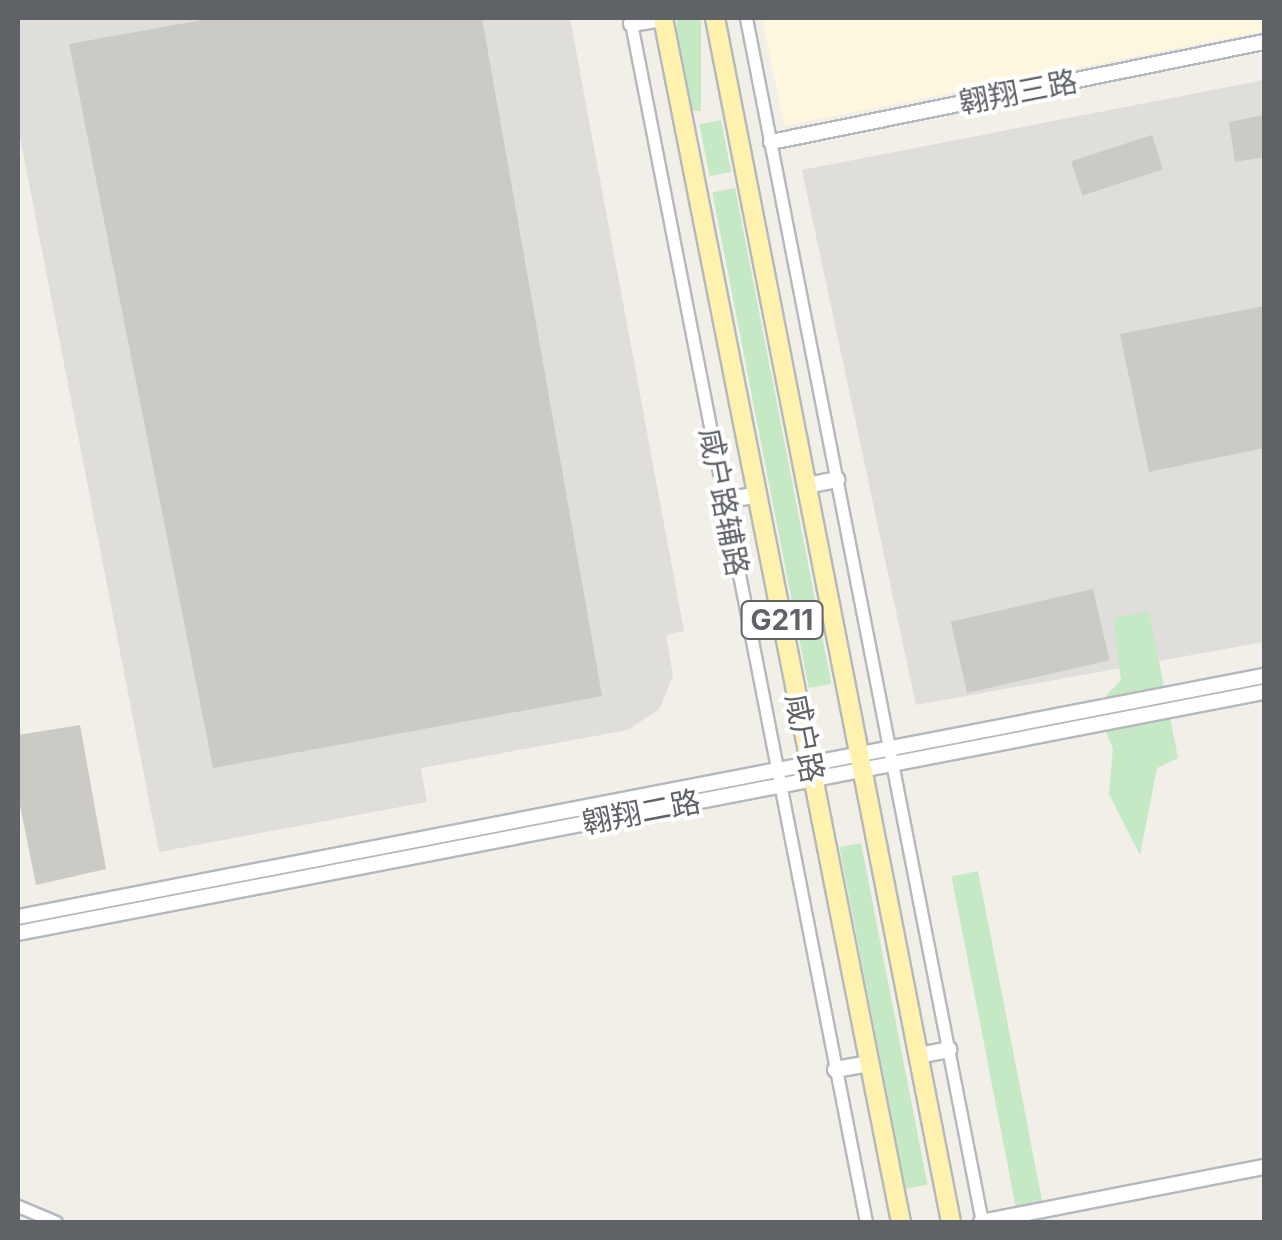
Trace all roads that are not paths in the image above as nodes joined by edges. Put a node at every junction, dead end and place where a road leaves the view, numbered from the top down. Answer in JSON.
{"nodes":[{"id":1,"x":662,"y":18,"type":"edge"},
{"id":2,"x":715,"y":18,"type":"edge"},
{"id":3,"x":746,"y":18,"type":"edge"},
{"id":4,"x":630,"y":20,"type":"edge"},
{"id":5,"x":1264,"y":42,"type":"edge"},
{"id":6,"x":771,"y":142,"type":"junction"},
{"id":7,"x":836,"y":479,"type":"junction"},
{"id":8,"x":806,"y":485,"type":"junction"},
{"id":9,"x":757,"y":494,"type":"junction"},
{"id":10,"x":724,"y":500,"type":"junction"},
{"id":11,"x":1264,"y":676,"type":"edge"},
{"id":12,"x":1264,"y":692,"type":"edge"},
{"id":13,"x":890,"y":755,"type":"junction"},
{"id":14,"x":861,"y":761,"type":"junction"},
{"id":15,"x":812,"y":771,"type":"junction"},
{"id":16,"x":778,"y":777,"type":"junction"},
{"id":17,"x":18,"y":917,"type":"edge"},
{"id":18,"x":18,"y":934,"type":"edge"},
{"id":19,"x":948,"y":1049,"type":"junction"},
{"id":20,"x":918,"y":1055,"type":"junction"},
{"id":21,"x":869,"y":1063,"type":"junction"},
{"id":22,"x":836,"y":1069,"type":"junction"},
{"id":23,"x":1264,"y":1166,"type":"edge"},
{"id":24,"x":18,"y":1206,"type":"edge"},
{"id":25,"x":56,"y":1222,"type":"edge"},
{"id":26,"x":866,"y":1222,"type":"edge"},
{"id":27,"x":901,"y":1222,"type":"edge"},
{"id":28,"x":951,"y":1222,"type":"edge"},
{"id":29,"x":982,"y":1222,"type":"edge"}],
"edges":[{"from":1,"to":4,"type":"main road"},
{"from":1,"to":9,"type":"main road","name":"咸户路","number":"G211"},
{"from":2,"to":8,"type":"main road","name":"咸户路","number":"G211"},
{"from":3,"to":6,"type":"street"},
{"from":4,"to":10,"type":"street","name":"咸户路辅路"},
{"from":5,"to":6,"type":"street","name":"翱翔三路"},
{"from":6,"to":7,"type":"street"},
{"from":7,"to":8,"type":"main road"},
{"from":7,"to":13,"type":"street"},
{"from":8,"to":14,"type":"main road","name":"咸户路","number":"G211"},
{"from":9,"to":10,"type":"main road"},
{"from":9,"to":15,"type":"main road","name":"咸户路","number":"G211"},
{"from":10,"to":16,"type":"street","name":"咸户路辅路"},
{"from":11,"to":13,"type":"street","name":"翱翔二路"},
{"from":12,"to":13,"type":"street","name":"翱翔二路"},
{"from":13,"to":14,"type":"street","name":"翱翔二路"},
{"from":13,"to":19,"type":"street"},
{"from":14,"to":15,"type":"street","name":"翱翔二路"},
{"from":14,"to":20,"type":"main road","name":"咸户路","number":"G211"},
{"from":15,"to":16,"type":"street","name":"翱翔二路"},
{"from":15,"to":21,"type":"main road","name":"咸户路","number":"G211"},
{"from":16,"to":17,"type":"street","name":"翱翔二路"},
{"from":16,"to":18,"type":"street","name":"翱翔二路"},
{"from":16,"to":22,"type":"street","name":"咸户路辅路"},
{"from":19,"to":20,"type":"main road"},
{"from":19,"to":29,"type":"street"},
{"from":20,"to":28,"type":"main road","name":"咸户路","number":"G211"},
{"from":21,"to":22,"type":"main road"},
{"from":21,"to":27,"type":"main road","name":"咸户路","number":"G211"},
{"from":22,"to":26,"type":"street","name":"咸户路辅路"},
{"from":23,"to":29,"type":"street"},
{"from":24,"to":25,"type":"street"}]}
